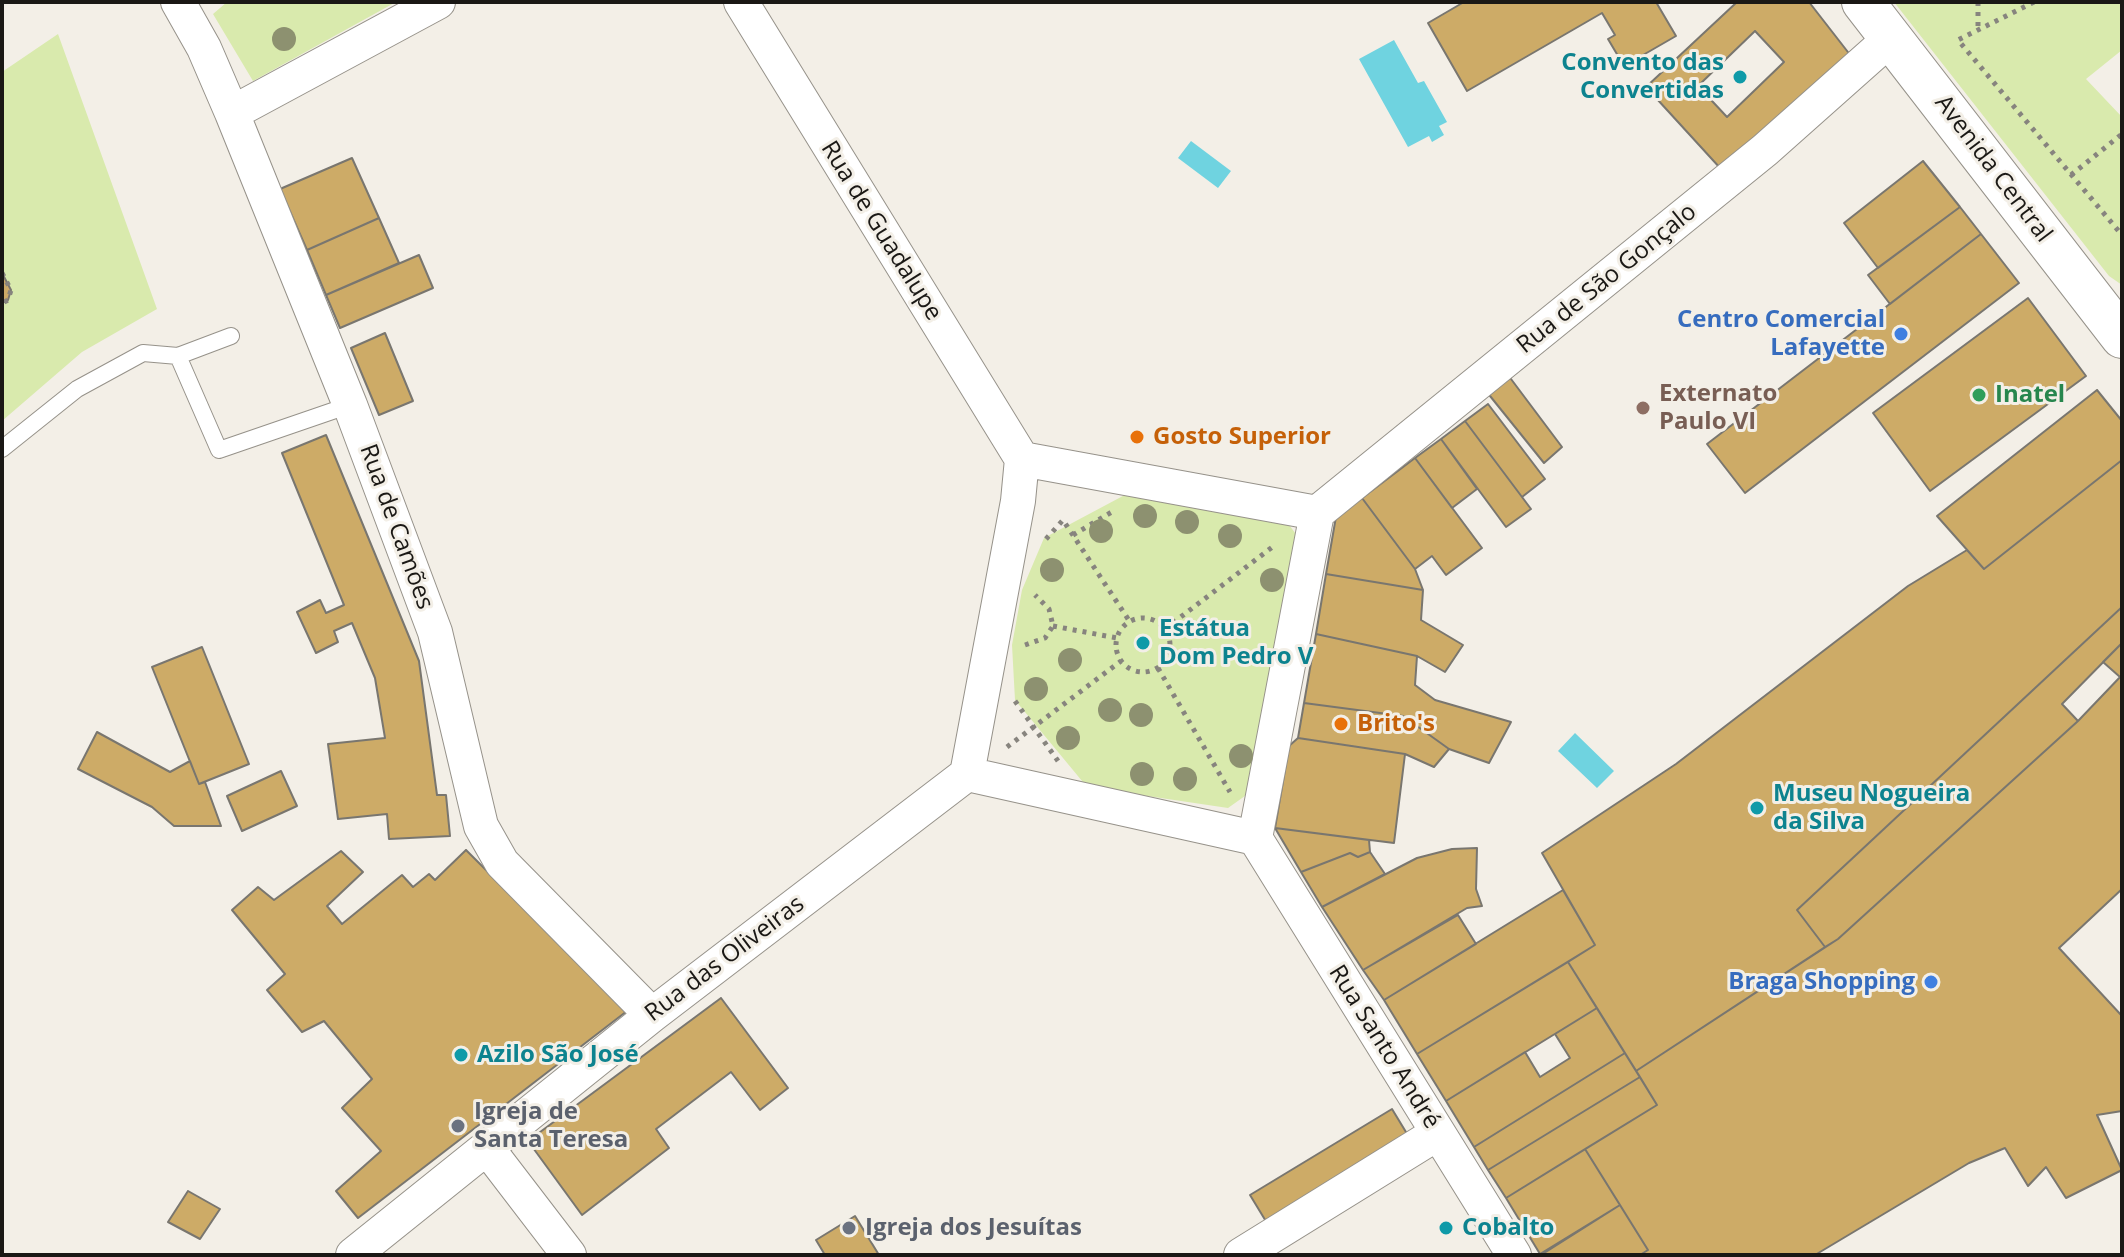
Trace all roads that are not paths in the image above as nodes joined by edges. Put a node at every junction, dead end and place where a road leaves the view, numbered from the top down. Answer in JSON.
{"nodes":[{"id":1,"x":178,"y":2,"type":"edge"},
{"id":2,"x":438,"y":2,"type":"edge"},
{"id":3,"x":741,"y":2,"type":"edge"},
{"id":4,"x":1863,"y":2,"type":"edge"},
{"id":5,"x":1891,"y":38,"type":"junction"},
{"id":6,"x":232,"y":113,"type":"junction"},
{"id":7,"x":231,"y":336,"type":"dead end"},
{"id":8,"x":2122,"y":337,"type":"edge"},
{"id":9,"x":178,"y":356,"type":"junction"},
{"id":10,"x":350,"y":405,"type":"junction"},
{"id":11,"x":2,"y":449,"type":"edge"},
{"id":12,"x":1022,"y":459,"type":"junction"},
{"id":13,"x":1317,"y":513,"type":"junction"},
{"id":14,"x":967,"y":774,"type":"junction"},
{"id":15,"x":1255,"y":838,"type":"junction"},
{"id":16,"x":652,"y":1015,"type":"junction"},
{"id":17,"x":1438,"y":1133,"type":"junction"},
{"id":18,"x":487,"y":1148,"type":"junction"},
{"id":19,"x":353,"y":1255,"type":"edge"},
{"id":20,"x":569,"y":1255,"type":"edge"},
{"id":21,"x":1241,"y":1255,"type":"edge"},
{"id":22,"x":1514,"y":1255,"type":"edge"}],
"edges":[{"from":1,"to":6,"type":"street","name":"Rua de Camões"},
{"from":2,"to":6,"type":"street"},
{"from":3,"to":12,"type":"street","name":"Rua de Guadalupe"},
{"from":4,"to":5,"type":"street","name":"Avenida Central"},
{"from":5,"to":8,"type":"street","name":"Avenida Central"},
{"from":5,"to":13,"type":"street","name":"Rua de São Gonçalo"},
{"from":6,"to":10,"type":"street","name":"Rua de Camões"},
{"from":7,"to":9,"type":"lane"},
{"from":9,"to":10,"type":"lane"},
{"from":9,"to":11,"type":"lane"},
{"from":10,"to":16,"type":"street","name":"Rua de Camões"},
{"from":12,"to":13,"type":"street"},
{"from":12,"to":14,"type":"street"},
{"from":13,"to":15,"type":"street"},
{"from":14,"to":15,"type":"street"},
{"from":14,"to":16,"type":"street","name":"Rua das Oliveiras"},
{"from":15,"to":17,"type":"street","name":"Rua Santo André"},
{"from":16,"to":18,"type":"street","name":"Rua das Oliveiras"},
{"from":17,"to":21,"type":"street"},
{"from":17,"to":22,"type":"street","name":"Rua Santo André"},
{"from":18,"to":19,"type":"street","name":"Rua das Oliveiras"},
{"from":18,"to":20,"type":"street"}]}
